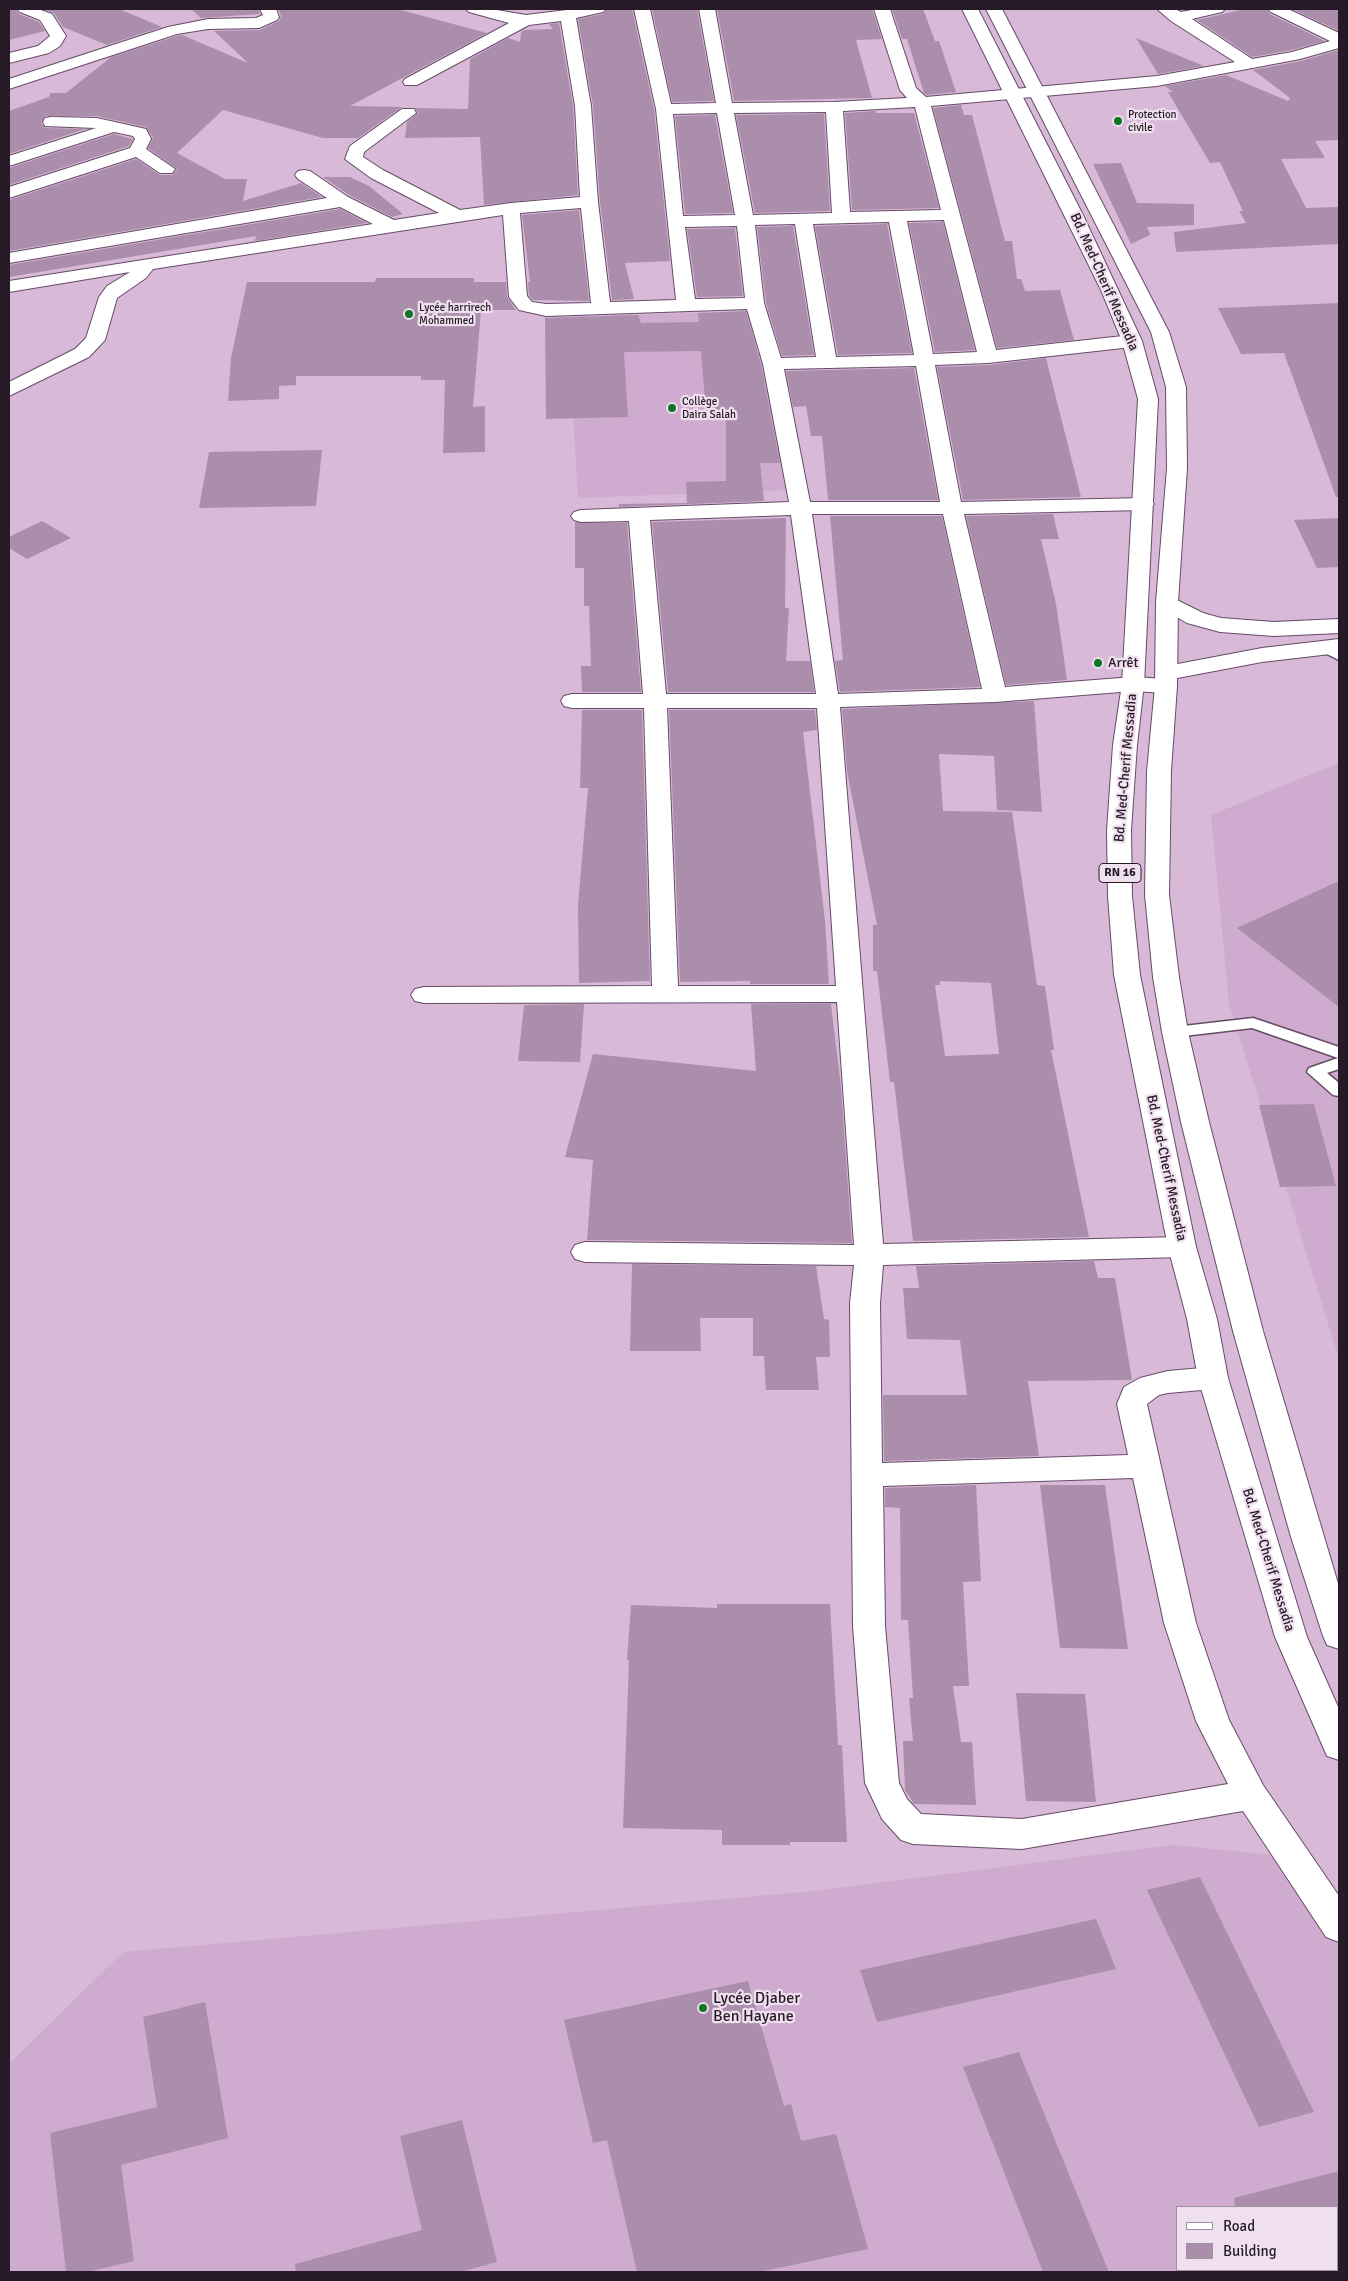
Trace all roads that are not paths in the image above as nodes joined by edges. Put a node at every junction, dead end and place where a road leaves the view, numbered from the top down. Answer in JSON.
{"nodes":[{"id":1,"x":268,"y":9,"type":"edge"},
{"id":2,"x":474,"y":9,"type":"edge"},
{"id":3,"x":598,"y":9,"type":"edge"},
{"id":4,"x":642,"y":9,"type":"edge"},
{"id":5,"x":707,"y":9,"type":"edge"},
{"id":6,"x":882,"y":9,"type":"edge"},
{"id":7,"x":970,"y":9,"type":"edge"},
{"id":8,"x":994,"y":9,"type":"edge"},
{"id":9,"x":1217,"y":9,"type":"edge"},
{"id":10,"x":1276,"y":9,"type":"edge"},
{"id":11,"x":23,"y":13,"type":"edge"},
{"id":12,"x":1171,"y":13,"type":"edge"},
{"id":13,"x":568,"y":15,"type":"junction"},
{"id":14,"x":536,"y":16,"type":"edge"},
{"id":15,"x":1339,"y":41,"type":"edge"},
{"id":16,"x":9,"y":58,"type":"edge"},
{"id":17,"x":1249,"y":64,"type":"junction"},
{"id":18,"x":411,"y":82,"type":"dead end"},
{"id":19,"x":9,"y":84,"type":"edge"},
{"id":20,"x":1037,"y":92,"type":"junction"},
{"id":21,"x":1012,"y":94,"type":"junction"},
{"id":22,"x":922,"y":102,"type":"junction"},
{"id":23,"x":834,"y":107,"type":"junction"},
{"id":24,"x":664,"y":109,"type":"junction"},
{"id":25,"x":725,"y":109,"type":"junction"},
{"id":26,"x":408,"y":113,"type":"dead end"},
{"id":27,"x":52,"y":122,"type":"dead end"},
{"id":28,"x":118,"y":127,"type":"junction"},
{"id":29,"x":138,"y":151,"type":"junction"},
{"id":30,"x":9,"y":161,"type":"edge"},
{"id":31,"x":166,"y":169,"type":"dead end"},
{"id":32,"x":304,"y":175,"type":"dead end"},
{"id":33,"x":9,"y":193,"type":"edge"},
{"id":34,"x":342,"y":201,"type":"junction"},
{"id":35,"x":589,"y":202,"type":"junction"},
{"id":36,"x":511,"y":208,"type":"junction"},
{"id":37,"x":950,"y":215,"type":"junction"},
{"id":38,"x":457,"y":216,"type":"junction"},
{"id":39,"x":897,"y":216,"type":"junction"},
{"id":40,"x":841,"y":217,"type":"junction"},
{"id":41,"x":803,"y":218,"type":"junction"},
{"id":42,"x":745,"y":220,"type":"junction"},
{"id":43,"x":675,"y":222,"type":"junction"},
{"id":44,"x":389,"y":225,"type":"junction"},
{"id":45,"x":9,"y":258,"type":"edge"},
{"id":46,"x":146,"y":264,"type":"junction"},
{"id":47,"x":9,"y":286,"type":"edge"},
{"id":48,"x":755,"y":303,"type":"junction"},
{"id":49,"x":686,"y":305,"type":"junction"},
{"id":50,"x":601,"y":308,"type":"junction"},
{"id":51,"x":1132,"y":341,"type":"junction"},
{"id":52,"x":988,"y":356,"type":"junction"},
{"id":53,"x":924,"y":360,"type":"junction"},
{"id":54,"x":827,"y":363,"type":"junction"},
{"id":55,"x":773,"y":364,"type":"junction"},
{"id":56,"x":9,"y":390,"type":"edge"},
{"id":57,"x":1144,"y":504,"type":"junction"},
{"id":58,"x":801,"y":508,"type":"junction"},
{"id":59,"x":952,"y":508,"type":"junction"},
{"id":60,"x":639,"y":514,"type":"junction"},
{"id":61,"x":581,"y":516,"type":"dead end"},
{"id":62,"x":1167,"y":602,"type":"junction"},
{"id":63,"x":1339,"y":626,"type":"edge"},
{"id":64,"x":1335,"y":650,"type":"edge"},
{"id":65,"x":1166,"y":680,"type":"junction"},
{"id":66,"x":1132,"y":684,"type":"junction"},
{"id":67,"x":995,"y":695,"type":"junction"},
{"id":68,"x":572,"y":701,"type":"dead end"},
{"id":69,"x":655,"y":701,"type":"junction"},
{"id":70,"x":828,"y":701,"type":"junction"},
{"id":71,"x":850,"y":994,"type":"junction"},
{"id":72,"x":424,"y":995,"type":"dead end"},
{"id":73,"x":665,"y":995,"type":"junction"},
{"id":74,"x":1175,"y":1032,"type":"junction"},
{"id":75,"x":1339,"y":1053,"type":"edge"},
{"id":76,"x":1339,"y":1063,"type":"edge"},
{"id":77,"x":1339,"y":1091,"type":"edge"},
{"id":78,"x":1182,"y":1247,"type":"junction"},
{"id":79,"x":585,"y":1252,"type":"dead end"},
{"id":80,"x":869,"y":1255,"type":"junction"},
{"id":81,"x":1213,"y":1378,"type":"junction"},
{"id":82,"x":1145,"y":1466,"type":"junction"},
{"id":83,"x":867,"y":1475,"type":"junction"},
{"id":84,"x":1339,"y":1636,"type":"edge"},
{"id":85,"x":1339,"y":1746,"type":"edge"},
{"id":86,"x":1251,"y":1795,"type":"junction"},
{"id":87,"x":1339,"y":1926,"type":"edge"}],
"edges":[{"from":1,"to":19,"type":"main road"},
{"from":2,"to":14,"type":"main road"},
{"from":3,"to":13,"type":"main road"},
{"from":4,"to":24,"type":"main road"},
{"from":5,"to":25,"type":"main road"},
{"from":6,"to":22,"type":"main road"},
{"from":7,"to":21,"type":"main road","name":"Bd. Med-Cherif Messadia","number":"RN 16"},
{"from":8,"to":20,"type":"main road","name":"Bd. Med-Cherif Messadia","number":"RN 16"},
{"from":9,"to":12,"type":"main road"},
{"from":10,"to":15,"type":"main road"},
{"from":11,"to":16,"type":"main road"},
{"from":12,"to":17,"type":"main road"},
{"from":13,"to":14,"type":"main road"},
{"from":13,"to":35,"type":"main road"},
{"from":14,"to":18,"type":"main road"},
{"from":15,"to":17,"type":"main road"},
{"from":17,"to":20,"type":"main road"},
{"from":20,"to":21,"type":"main road"},
{"from":20,"to":62,"type":"main road","name":"Bd. Med-Cherif Messadia","number":"RN 16"},
{"from":21,"to":22,"type":"main road"},
{"from":21,"to":51,"type":"main road","name":"Bd. Med-Cherif Messadia","number":"RN 16"},
{"from":22,"to":23,"type":"main road"},
{"from":22,"to":37,"type":"main road"},
{"from":23,"to":25,"type":"main road"},
{"from":23,"to":40,"type":"main road"},
{"from":24,"to":25,"type":"main road"},
{"from":24,"to":43,"type":"main road"},
{"from":25,"to":42,"type":"main road"},
{"from":26,"to":38,"type":"main road"},
{"from":27,"to":28,"type":"main road"},
{"from":28,"to":29,"type":"main road"},
{"from":28,"to":30,"type":"main road"},
{"from":29,"to":31,"type":"main road"},
{"from":29,"to":33,"type":"main road"},
{"from":32,"to":34,"type":"main road"},
{"from":34,"to":44,"type":"main road"},
{"from":34,"to":45,"type":"main road"},
{"from":35,"to":36,"type":"main road"},
{"from":35,"to":50,"type":"main road"},
{"from":36,"to":38,"type":"main road"},
{"from":36,"to":50,"type":"main road"},
{"from":37,"to":39,"type":"main road"},
{"from":37,"to":52,"type":"main road"},
{"from":38,"to":44,"type":"main road"},
{"from":39,"to":40,"type":"main road"},
{"from":39,"to":53,"type":"main road"},
{"from":40,"to":41,"type":"main road"},
{"from":41,"to":42,"type":"main road"},
{"from":41,"to":54,"type":"main road"},
{"from":42,"to":43,"type":"main road"},
{"from":42,"to":48,"type":"main road"},
{"from":43,"to":49,"type":"main road"},
{"from":44,"to":46,"type":"main road"},
{"from":46,"to":47,"type":"main road"},
{"from":46,"to":56,"type":"main road"},
{"from":48,"to":49,"type":"main road"},
{"from":48,"to":55,"type":"main road"},
{"from":49,"to":50,"type":"main road"},
{"from":51,"to":52,"type":"main road"},
{"from":51,"to":57,"type":"main road","name":"Bd. Med-Cherif Messadia","number":"RN 16"},
{"from":52,"to":53,"type":"main road"},
{"from":53,"to":54,"type":"main road"},
{"from":53,"to":59,"type":"main road"},
{"from":54,"to":55,"type":"main road"},
{"from":55,"to":58,"type":"main road"},
{"from":57,"to":59,"type":"main road"},
{"from":57,"to":66,"type":"main road","name":"Bd. Med-Cherif Messadia","number":"RN 16"},
{"from":58,"to":59,"type":"main road"},
{"from":58,"to":60,"type":"main road"},
{"from":58,"to":70,"type":"main road"},
{"from":59,"to":67,"type":"main road"},
{"from":60,"to":61,"type":"main road"},
{"from":60,"to":69,"type":"main road"},
{"from":62,"to":63,"type":"main road"},
{"from":62,"to":65,"type":"main road","name":"Bd. Med-Cherif Messadia","number":"RN 16"},
{"from":64,"to":65,"type":"main road"},
{"from":65,"to":66,"type":"main road"},
{"from":65,"to":74,"type":"main road","name":"Bd. Med-Cherif Messadia","number":"RN 16"},
{"from":66,"to":67,"type":"main road"},
{"from":66,"to":78,"type":"main road","name":"Bd. Med-Cherif Messadia","number":"RN 16"},
{"from":67,"to":70,"type":"main road"},
{"from":68,"to":69,"type":"main road"},
{"from":69,"to":70,"type":"main road"},
{"from":69,"to":73,"type":"main road"},
{"from":70,"to":71,"type":"main road"},
{"from":71,"to":73,"type":"main road"},
{"from":71,"to":80,"type":"main road"},
{"from":72,"to":73,"type":"main road"},
{"from":74,"to":75,"type":"lane"},
{"from":74,"to":84,"type":"main road","name":"Bd. Med-Cherif Messadia","number":"RN 16"},
{"from":76,"to":77,"type":"lane"},
{"from":78,"to":80,"type":"main road"},
{"from":78,"to":81,"type":"main road","name":"Bd. Med-Cherif Messadia","number":"RN 16"},
{"from":79,"to":80,"type":"main road"},
{"from":80,"to":83,"type":"main road"},
{"from":81,"to":82,"type":"main road"},
{"from":81,"to":85,"type":"main road","name":"Bd. Med-Cherif Messadia","number":"RN 16"},
{"from":82,"to":83,"type":"main road"},
{"from":82,"to":86,"type":"main road"},
{"from":83,"to":86,"type":"main road"},
{"from":86,"to":87,"type":"main road"}]}
